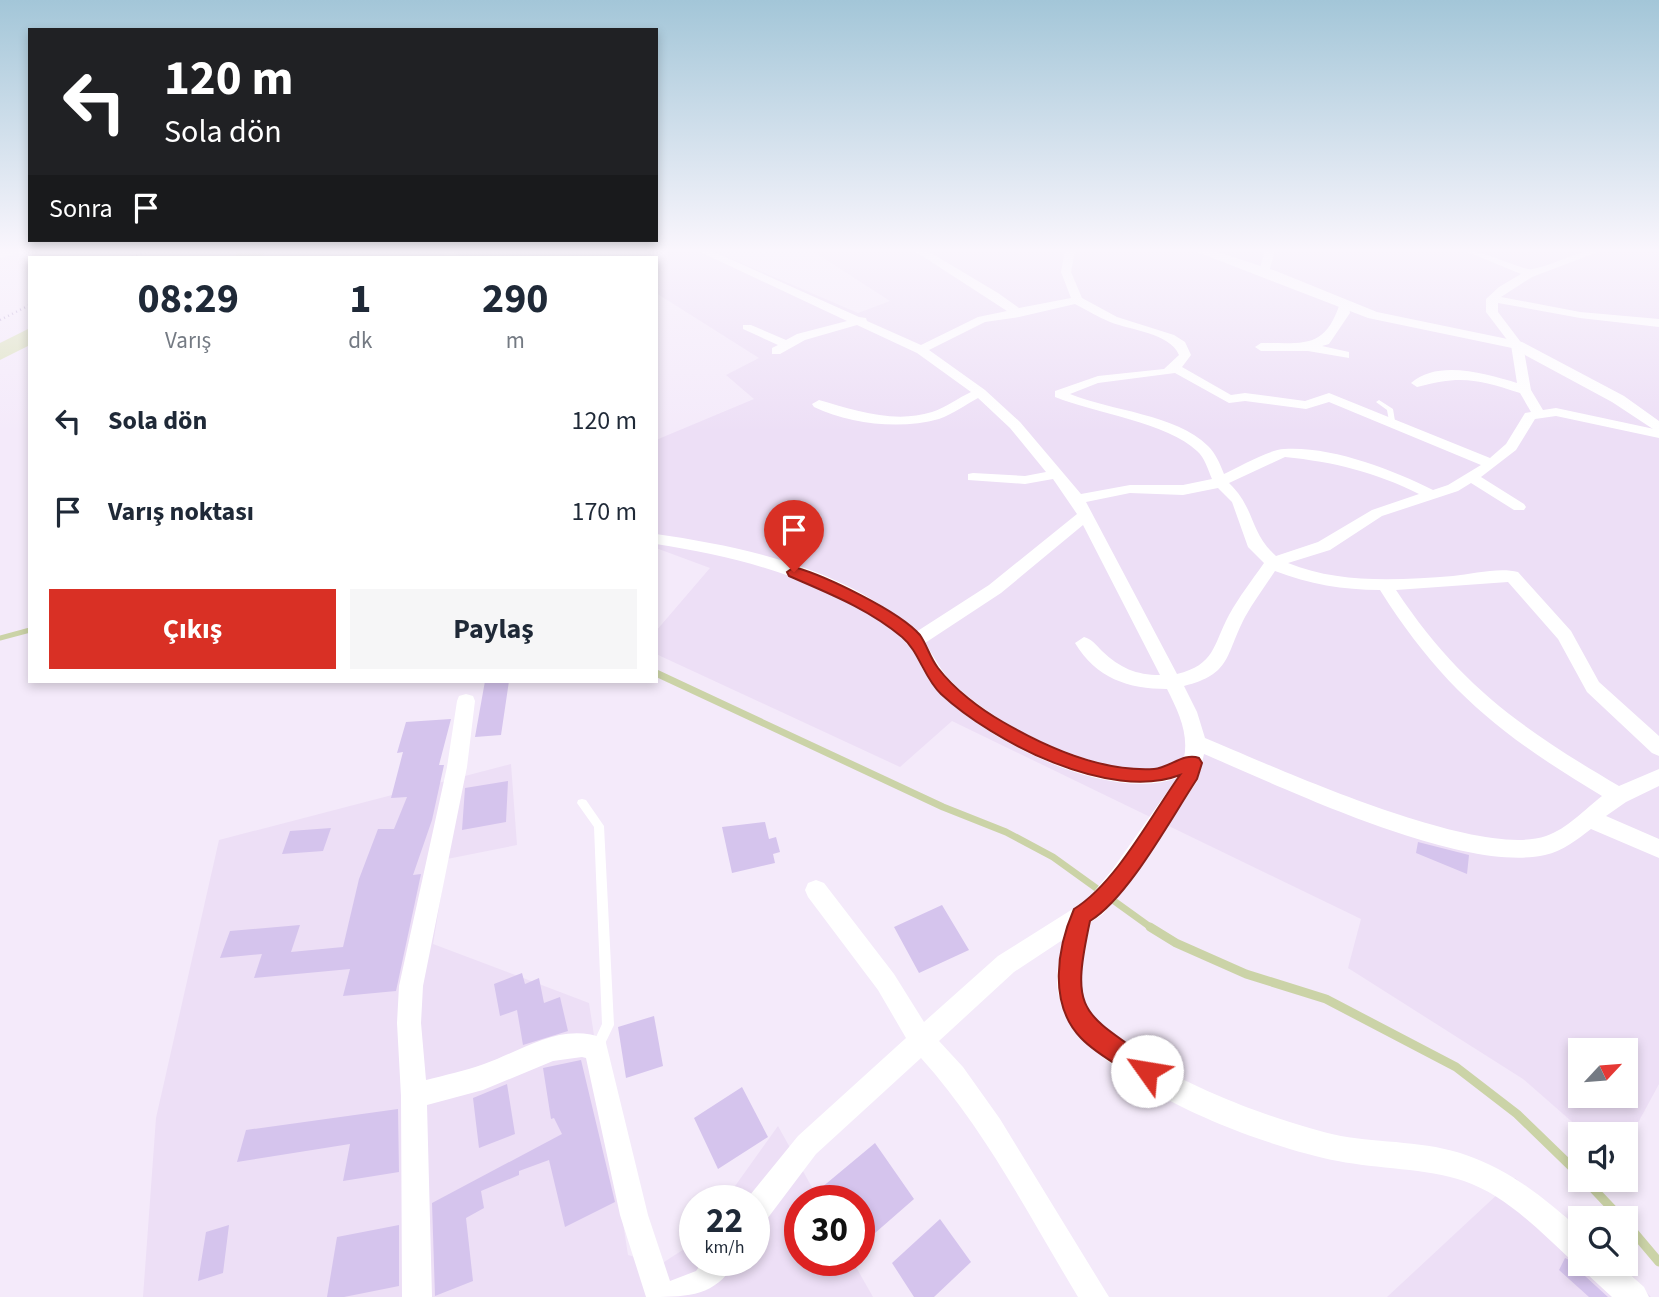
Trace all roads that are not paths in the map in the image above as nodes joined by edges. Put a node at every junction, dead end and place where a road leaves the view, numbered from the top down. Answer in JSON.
{"nodes":[{"id":1,"x":840,"y":311,"type":"edge"},
{"id":2,"x":1015,"y":311,"type":"edge"},
{"id":3,"x":1033,"y":311,"type":"edge"},
{"id":4,"x":1097,"y":311,"type":"edge"},
{"id":5,"x":1344,"y":311,"type":"edge"},
{"id":6,"x":1364,"y":311,"type":"edge"},
{"id":7,"x":1492,"y":311,"type":"edge"},
{"id":8,"x":1555,"y":311,"type":"edge"},
{"id":9,"x":1019,"y":314,"type":"junction"},
{"id":10,"x":862,"y":320,"type":"junction"},
{"id":11,"x":1659,"y":323,"type":"edge"},
{"id":12,"x":747,"y":327,"type":"dead end"},
{"id":13,"x":1517,"y":345,"type":"junction"},
{"id":14,"x":1261,"y":347,"type":"dead end"},
{"id":15,"x":1308,"y":347,"type":"junction"},
{"id":16,"x":922,"y":349,"type":"junction"},
{"id":17,"x":1345,"y":355,"type":"dead end"},
{"id":18,"x":1175,"y":369,"type":"junction"},
{"id":19,"x":1416,"y":383,"type":"dead end"},
{"id":20,"x":1525,"y":390,"type":"junction"},
{"id":21,"x":980,"y":393,"type":"junction"},
{"id":22,"x":1379,"y":402,"type":"dead end"},
{"id":23,"x":820,"y":404,"type":"dead end"},
{"id":24,"x":1538,"y":413,"type":"junction"},
{"id":25,"x":1392,"y":421,"type":"junction"},
{"id":26,"x":1659,"y":428,"type":"edge"},
{"id":27,"x":1659,"y":434,"type":"edge"},
{"id":28,"x":1492,"y":464,"type":"junction"},
{"id":29,"x":1056,"y":474,"type":"junction"},
{"id":30,"x":973,"y":477,"type":"dead end"},
{"id":31,"x":1471,"y":477,"type":"junction"},
{"id":32,"x":1221,"y":482,"type":"junction"},
{"id":33,"x":1432,"y":495,"type":"junction"},
{"id":34,"x":1077,"y":499,"type":"junction"},
{"id":35,"x":1520,"y":507,"type":"dead end"},
{"id":36,"x":1085,"y":516,"type":"junction"},
{"id":37,"x":658,"y":539,"type":"edge"},
{"id":38,"x":1272,"y":563,"type":"junction"},
{"id":39,"x":1386,"y":587,"type":"junction"},
{"id":40,"x":915,"y":641,"type":"junction"},
{"id":41,"x":1084,"y":643,"type":"dead end"},
{"id":42,"x":1172,"y":682,"type":"junction"},
{"id":43,"x":466,"y":701,"type":"dead end"},
{"id":44,"x":1659,"y":748,"type":"edge"},
{"id":45,"x":1195,"y":753,"type":"junction"},
{"id":46,"x":1659,"y":777,"type":"edge"},
{"id":47,"x":1619,"y":796,"type":"junction"},
{"id":48,"x":582,"y":803,"type":"dead end"},
{"id":49,"x":1589,"y":818,"type":"junction"},
{"id":50,"x":1659,"y":849,"type":"edge"},
{"id":51,"x":816,"y":890,"type":"dead end"},
{"id":52,"x":1088,"y":911,"type":"junction"},
{"id":53,"x":921,"y":1040,"type":"junction"},
{"id":54,"x":596,"y":1048,"type":"junction"},
{"id":55,"x":414,"y":1096,"type":"junction"},
{"id":56,"x":770,"y":1192,"type":"edge"},
{"id":57,"x":1568,"y":1239,"type":"edge"},
{"id":58,"x":1610,"y":1276,"type":"edge"},
{"id":59,"x":709,"y":1279,"type":"edge"},
{"id":60,"x":417,"y":1297,"type":"edge"},
{"id":61,"x":663,"y":1297,"type":"edge"},
{"id":62,"x":1094,"y":1297,"type":"edge"},
{"id":63,"x":1634,"y":1297,"type":"edge"}],
"edges":[{"from":1,"to":10,"type":"street"},
{"from":2,"to":9,"type":"street"},
{"from":3,"to":9,"type":"street"},
{"from":4,"to":18,"type":"street"},
{"from":5,"to":15,"type":"street"},
{"from":6,"to":13,"type":"street"},
{"from":7,"to":13,"type":"street"},
{"from":8,"to":11,"type":"street"},
{"from":9,"to":16,"type":"street"},
{"from":10,"to":12,"type":"street"},
{"from":10,"to":16,"type":"street"},
{"from":13,"to":20,"type":"street"},
{"from":13,"to":26,"type":"street"},
{"from":14,"to":15,"type":"street"},
{"from":15,"to":17,"type":"street"},
{"from":16,"to":21,"type":"street"},
{"from":18,"to":25,"type":"street"},
{"from":18,"to":32,"type":"street"},
{"from":19,"to":20,"type":"street"},
{"from":20,"to":24,"type":"street"},
{"from":21,"to":23,"type":"street"},
{"from":21,"to":29,"type":"street"},
{"from":22,"to":25,"type":"lane"},
{"from":24,"to":27,"type":"street"},
{"from":24,"to":28,"type":"street"},
{"from":25,"to":28,"type":"street"},
{"from":28,"to":31,"type":"street"},
{"from":29,"to":30,"type":"street"},
{"from":29,"to":34,"type":"street"},
{"from":31,"to":33,"type":"street"},
{"from":31,"to":35,"type":"street"},
{"from":32,"to":33,"type":"street"},
{"from":32,"to":34,"type":"street"},
{"from":32,"to":38,"type":"street"},
{"from":33,"to":38,"type":"street"},
{"from":34,"to":36,"type":"street"},
{"from":36,"to":40,"type":"street"},
{"from":36,"to":42,"type":"street"},
{"from":37,"to":40,"type":"street"},
{"from":38,"to":39,"type":"street"},
{"from":38,"to":42,"type":"street"},
{"from":39,"to":44,"type":"street"},
{"from":39,"to":47,"type":"street"},
{"from":40,"to":45,"type":"street"},
{"from":41,"to":42,"type":"street"},
{"from":42,"to":45,"type":"street"},
{"from":43,"to":55,"type":"street"},
{"from":45,"to":49,"type":"street"},
{"from":45,"to":52,"type":"street"},
{"from":46,"to":47,"type":"street"},
{"from":47,"to":49,"type":"street"},
{"from":48,"to":54,"type":"lane"},
{"from":49,"to":50,"type":"street"},
{"from":51,"to":53,"type":"street"},
{"from":52,"to":53,"type":"street"},
{"from":52,"to":57,"type":"street"},
{"from":53,"to":56,"type":"street"},
{"from":53,"to":62,"type":"street"},
{"from":54,"to":55,"type":"street"},
{"from":54,"to":61,"type":"street"},
{"from":55,"to":60,"type":"street"},
{"from":58,"to":63,"type":"street"},
{"from":59,"to":61,"type":"street"}]}
